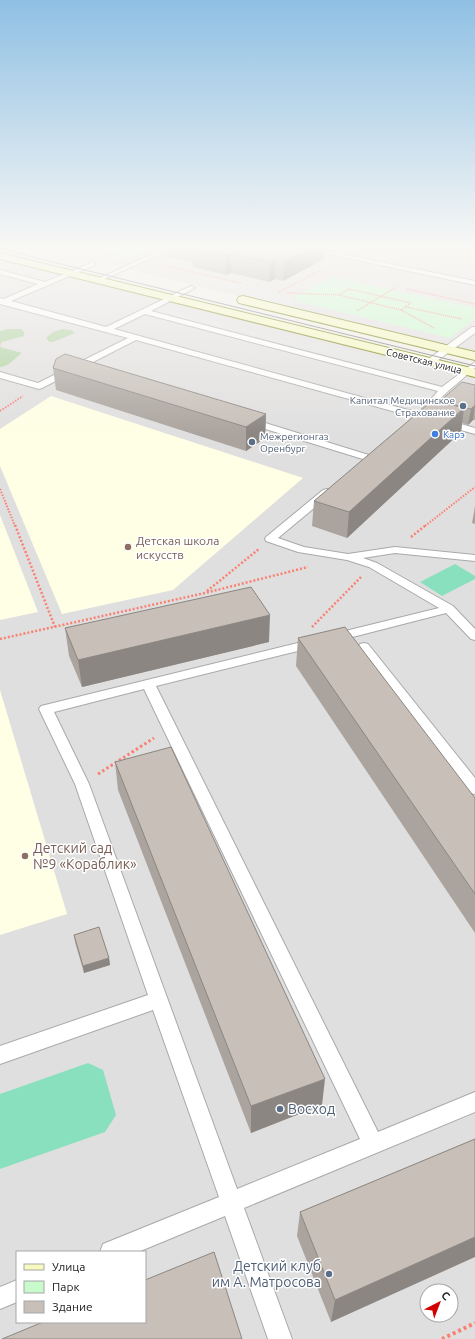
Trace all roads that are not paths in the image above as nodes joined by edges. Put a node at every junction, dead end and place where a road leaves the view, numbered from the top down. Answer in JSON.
{"nodes":[{"id":1,"x":38,"y":310,"type":"edge"},
{"id":2,"x":221,"y":310,"type":"edge"},
{"id":3,"x":284,"y":310,"type":"edge"},
{"id":4,"x":144,"y":311,"type":"joint"},
{"id":5,"x":108,"y":329,"type":"junction"},
{"id":6,"x":475,"y":329,"type":"edge"},
{"id":7,"x":134,"y":338,"type":"junction"},
{"id":8,"x":447,"y":350,"type":"junction"},
{"id":9,"x":475,"y":356,"type":"edge"},
{"id":10,"x":430,"y":362,"type":"junction"},
{"id":11,"x":75,"y":368,"type":"junction"},
{"id":12,"x":472,"y":370,"type":"edge"},
{"id":13,"x":90,"y":372,"type":"edge"},
{"id":14,"x":0,"y":374,"type":"edge"},
{"id":15,"x":444,"y":390,"type":"junction"},
{"id":16,"x":420,"y":416,"type":"junction"},
{"id":17,"x":241,"y":418,"type":"edge"},
{"id":18,"x":408,"y":425,"type":"edge"},
{"id":19,"x":475,"y":431,"type":"edge"},
{"id":20,"x":358,"y":467,"type":"edge"},
{"id":21,"x":334,"y":486,"type":"edge"},
{"id":22,"x":350,"y":556,"type":"junction"},
{"id":23,"x":475,"y":558,"type":"edge"},
{"id":24,"x":450,"y":609,"type":"junction"},
{"id":25,"x":475,"y":636,"type":"edge"},
{"id":26,"x":364,"y":646,"type":"dead end"},
{"id":27,"x":148,"y":684,"type":"junction"},
{"id":28,"x":475,"y":789,"type":"edge"},
{"id":29,"x":159,"y":1000,"type":"junction"},
{"id":30,"x":0,"y":1055,"type":"edge"},
{"id":31,"x":475,"y":1102,"type":"edge"},
{"id":32,"x":373,"y":1144,"type":"junction"},
{"id":33,"x":232,"y":1202,"type":"junction"},
{"id":34,"x":113,"y":1251,"type":"edge"},
{"id":35,"x":16,"y":1290,"type":"edge"},
{"id":36,"x":0,"y":1298,"type":"edge"},
{"id":37,"x":280,"y":1339,"type":"edge"}],
"edges":[{"from":1,"to":5,"type":"lane"},
{"from":2,"to":10,"type":"main road","name":"Советская улица"},
{"from":3,"to":8,"type":"main road","name":"Советская улица"},
{"from":4,"to":5,"type":"lane"},
{"from":4,"to":15,"type":"lane"},
{"from":5,"to":7,"type":"lane"},
{"from":6,"to":8,"type":"lane"},
{"from":7,"to":11,"type":"lane"},
{"from":7,"to":16,"type":"lane"},
{"from":8,"to":9,"type":"main road","name":"Советская улица"},
{"from":8,"to":10,"type":"lane"},
{"from":10,"to":12,"type":"main road","name":"Советская улица"},
{"from":11,"to":13,"type":"lane"},
{"from":11,"to":14,"type":"lane"},
{"from":12,"to":15,"type":"lane"},
{"from":15,"to":16,"type":"lane"},
{"from":16,"to":18,"type":"lane"},
{"from":16,"to":19,"type":"lane"},
{"from":17,"to":20,"type":"lane"},
{"from":21,"to":22,"type":"lane"},
{"from":22,"to":23,"type":"lane"},
{"from":22,"to":24,"type":"lane"},
{"from":24,"to":25,"type":"lane"},
{"from":24,"to":27,"type":"lane"},
{"from":26,"to":28,"type":"lane"},
{"from":27,"to":29,"type":"lane"},
{"from":27,"to":32,"type":"lane"},
{"from":29,"to":30,"type":"lane"},
{"from":29,"to":33,"type":"lane"},
{"from":31,"to":32,"type":"lane"},
{"from":32,"to":33,"type":"lane"},
{"from":33,"to":34,"type":"lane"},
{"from":33,"to":37,"type":"lane"},
{"from":35,"to":36,"type":"lane"}]}
